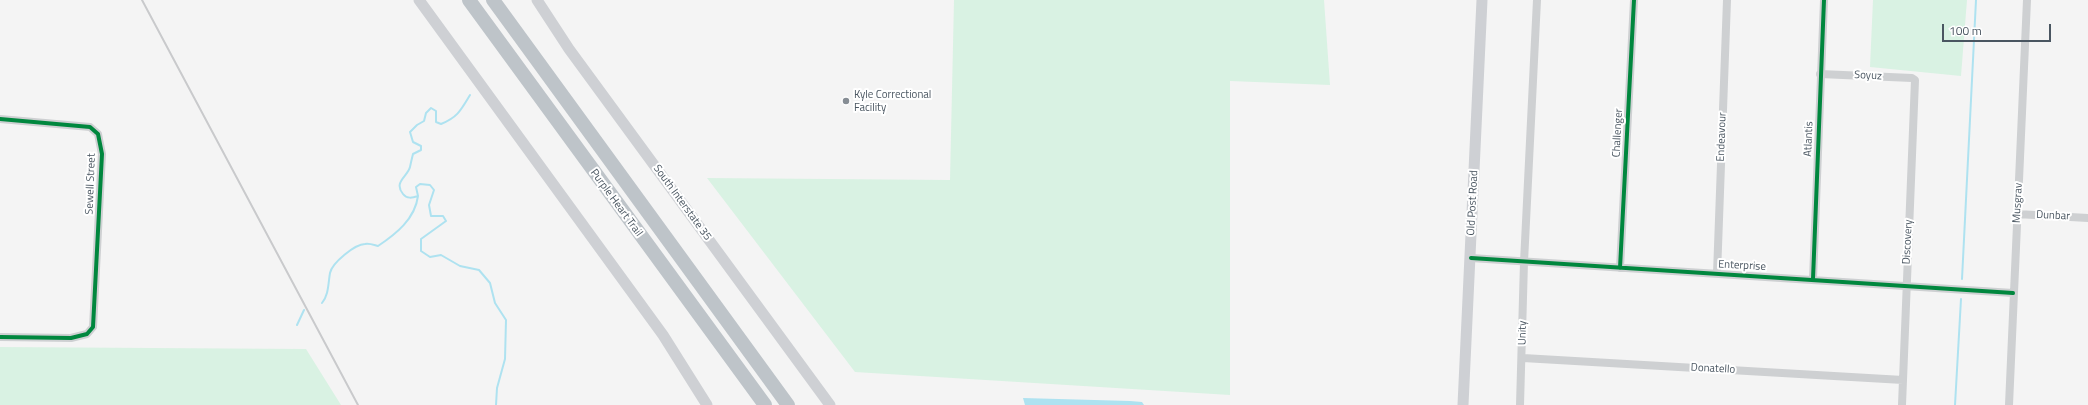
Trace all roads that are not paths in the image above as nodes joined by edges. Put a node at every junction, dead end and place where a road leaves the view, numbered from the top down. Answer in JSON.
{"nodes":[{"id":1,"x":419,"y":0,"type":"edge"},
{"id":2,"x":469,"y":0,"type":"edge"},
{"id":3,"x":493,"y":0,"type":"edge"},
{"id":4,"x":537,"y":0,"type":"edge"},
{"id":5,"x":1482,"y":0,"type":"edge"},
{"id":6,"x":1538,"y":0,"type":"edge"},
{"id":7,"x":1634,"y":0,"type":"edge"},
{"id":8,"x":1727,"y":0,"type":"edge"},
{"id":9,"x":1824,"y":0,"type":"edge"},
{"id":10,"x":2027,"y":0,"type":"edge"},
{"id":11,"x":1820,"y":74,"type":"junction"},
{"id":12,"x":1915,"y":80,"type":"joint"},
{"id":13,"x":0,"y":119,"type":"edge"},
{"id":14,"x":2017,"y":214,"type":"junction"},
{"id":15,"x":2088,"y":218,"type":"edge"},
{"id":16,"x":1471,"y":258,"type":"junction"},
{"id":17,"x":1524,"y":262,"type":"junction"},
{"id":18,"x":1620,"y":268,"type":"junction"},
{"id":19,"x":1717,"y":274,"type":"junction"},
{"id":20,"x":1813,"y":279,"type":"junction"},
{"id":21,"x":1906,"y":287,"type":"junction"},
{"id":22,"x":2013,"y":293,"type":"junction"},
{"id":23,"x":0,"y":338,"type":"edge"},
{"id":24,"x":1523,"y":358,"type":"junction"},
{"id":25,"x":1904,"y":380,"type":"junction"},
{"id":26,"x":707,"y":405,"type":"edge"},
{"id":27,"x":765,"y":405,"type":"edge"},
{"id":28,"x":788,"y":405,"type":"edge"},
{"id":29,"x":830,"y":405,"type":"edge"},
{"id":30,"x":1463,"y":405,"type":"edge"},
{"id":31,"x":1520,"y":405,"type":"edge"},
{"id":32,"x":1902,"y":405,"type":"edge"},
{"id":33,"x":2009,"y":405,"type":"edge"}],
"edges":[{"from":1,"to":26,"type":"main road"},
{"from":2,"to":27,"type":"highway","name":"Purple Heart Trail"},
{"from":3,"to":28,"type":"highway","name":"Purple Heart Trail"},
{"from":4,"to":29,"type":"main road","name":"South Interstate 35"},
{"from":5,"to":16,"type":"main road","name":"Old Post Road"},
{"from":6,"to":17,"type":"street"},
{"from":7,"to":18,"type":"street","name":"Challenger"},
{"from":8,"to":19,"type":"street","name":"Endeavour"},
{"from":9,"to":11,"type":"street","name":"Atlantis"},
{"from":10,"to":14,"type":"street","name":"Musgrav"},
{"from":11,"to":12,"type":"street","name":"Soyuz"},
{"from":11,"to":20,"type":"street","name":"Atlantis"},
{"from":12,"to":21,"type":"street","name":"Discovery"},
{"from":13,"to":23,"type":"street","name":"Sewell Street"},
{"from":14,"to":15,"type":"street","name":"Dunbar"},
{"from":14,"to":22,"type":"street","name":"Musgrav"},
{"from":16,"to":17,"type":"street","name":"Enterprise"},
{"from":16,"to":30,"type":"main road","name":"Old Post Road"},
{"from":17,"to":18,"type":"street","name":"Enterprise"},
{"from":17,"to":24,"type":"street","name":"Unity"},
{"from":18,"to":19,"type":"street","name":"Enterprise"},
{"from":19,"to":20,"type":"street","name":"Enterprise"},
{"from":20,"to":21,"type":"street","name":"Enterprise"},
{"from":21,"to":22,"type":"street","name":"Enterprise"},
{"from":21,"to":25,"type":"street","name":"Discovery"},
{"from":22,"to":33,"type":"street","name":"Musgrav"},
{"from":24,"to":25,"type":"street","name":"Donatello"},
{"from":24,"to":31,"type":"street","name":"Unity"},
{"from":25,"to":32,"type":"street","name":"Discovery"}]}
